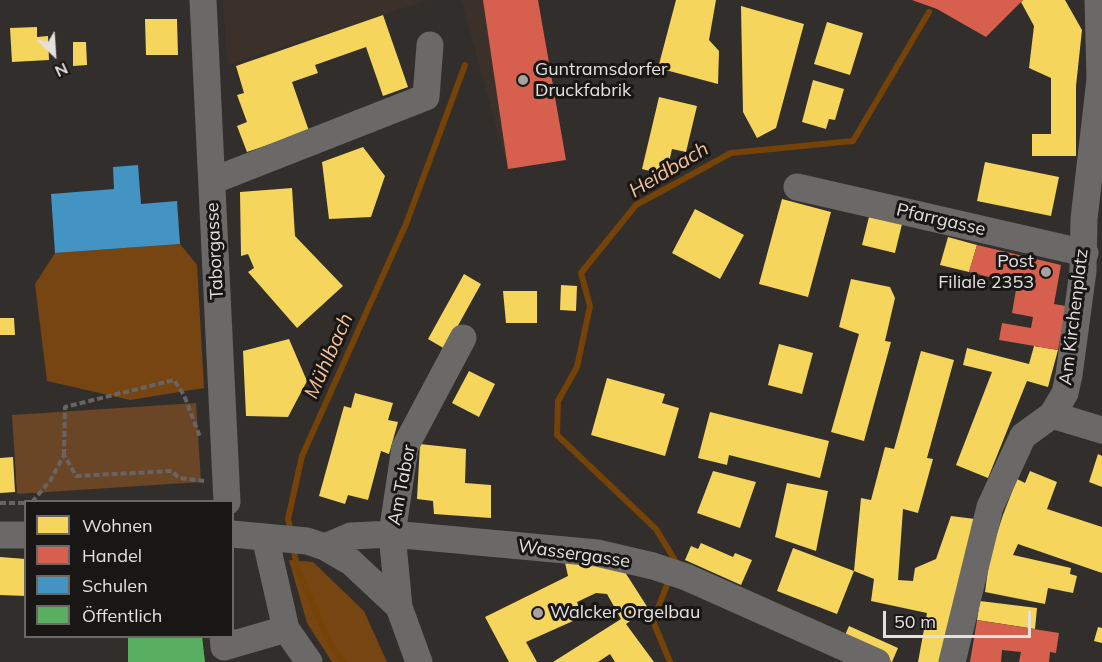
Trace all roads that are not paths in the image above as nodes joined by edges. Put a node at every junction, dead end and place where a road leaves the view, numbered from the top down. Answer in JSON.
{"nodes":[{"id":1,"x":203,"y":0,"type":"edge"},
{"id":2,"x":1098,"y":0,"type":"edge"},
{"id":3,"x":430,"y":45,"type":"dead end"},
{"id":4,"x":212,"y":181,"type":"junction"},
{"id":5,"x":797,"y":187,"type":"dead end"},
{"id":6,"x":1093,"y":218,"type":"edge"},
{"id":7,"x":1085,"y":253,"type":"junction"},
{"id":8,"x":463,"y":338,"type":"dead end"},
{"id":9,"x":1052,"y":415,"type":"junction"},
{"id":10,"x":1102,"y":430,"type":"edge"},
{"id":11,"x":225,"y":479,"type":"edge"},
{"id":12,"x":234,"y":534,"type":"edge"},
{"id":13,"x":392,"y":534,"type":"junction"},
{"id":14,"x":0,"y":535,"type":"edge"},
{"id":15,"x":24,"y":535,"type":"edge"},
{"id":16,"x":271,"y":537,"type":"junction"},
{"id":17,"x":316,"y":544,"type":"junction"},
{"id":18,"x":399,"y":608,"type":"junction"},
{"id":19,"x":286,"y":629,"type":"junction"},
{"id":20,"x":223,"y":638,"type":"edge"},
{"id":21,"x":309,"y":662,"type":"edge"},
{"id":22,"x":419,"y":662,"type":"edge"},
{"id":23,"x":877,"y":662,"type":"edge"},
{"id":24,"x":952,"y":662,"type":"edge"}],
"edges":[{"from":1,"to":4,"type":"street","name":"Taborgasse"},
{"from":2,"to":6,"type":"street","name":"Am Kirchenplatz"},
{"from":3,"to":4,"type":"street"},
{"from":4,"to":11,"type":"street","name":"Taborgasse"},
{"from":5,"to":7,"type":"street","name":"Pfarrgasse"},
{"from":6,"to":7,"type":"street","name":"Am Kirchenplatz"},
{"from":7,"to":9,"type":"street","name":"Am Kirchenplatz"},
{"from":8,"to":13,"type":"street","name":"Am Tabor"},
{"from":9,"to":10,"type":"street"},
{"from":9,"to":24,"type":"street"},
{"from":12,"to":16,"type":"street"},
{"from":13,"to":17,"type":"street","name":"Wassergasse"},
{"from":13,"to":18,"type":"street","name":"Am Tabor"},
{"from":13,"to":23,"type":"street","name":"Wassergasse"},
{"from":14,"to":15,"type":"street"},
{"from":16,"to":17,"type":"street"},
{"from":16,"to":19,"type":"street"},
{"from":17,"to":18,"type":"street"},
{"from":18,"to":22,"type":"street"},
{"from":19,"to":20,"type":"street"},
{"from":19,"to":21,"type":"street"}]}
